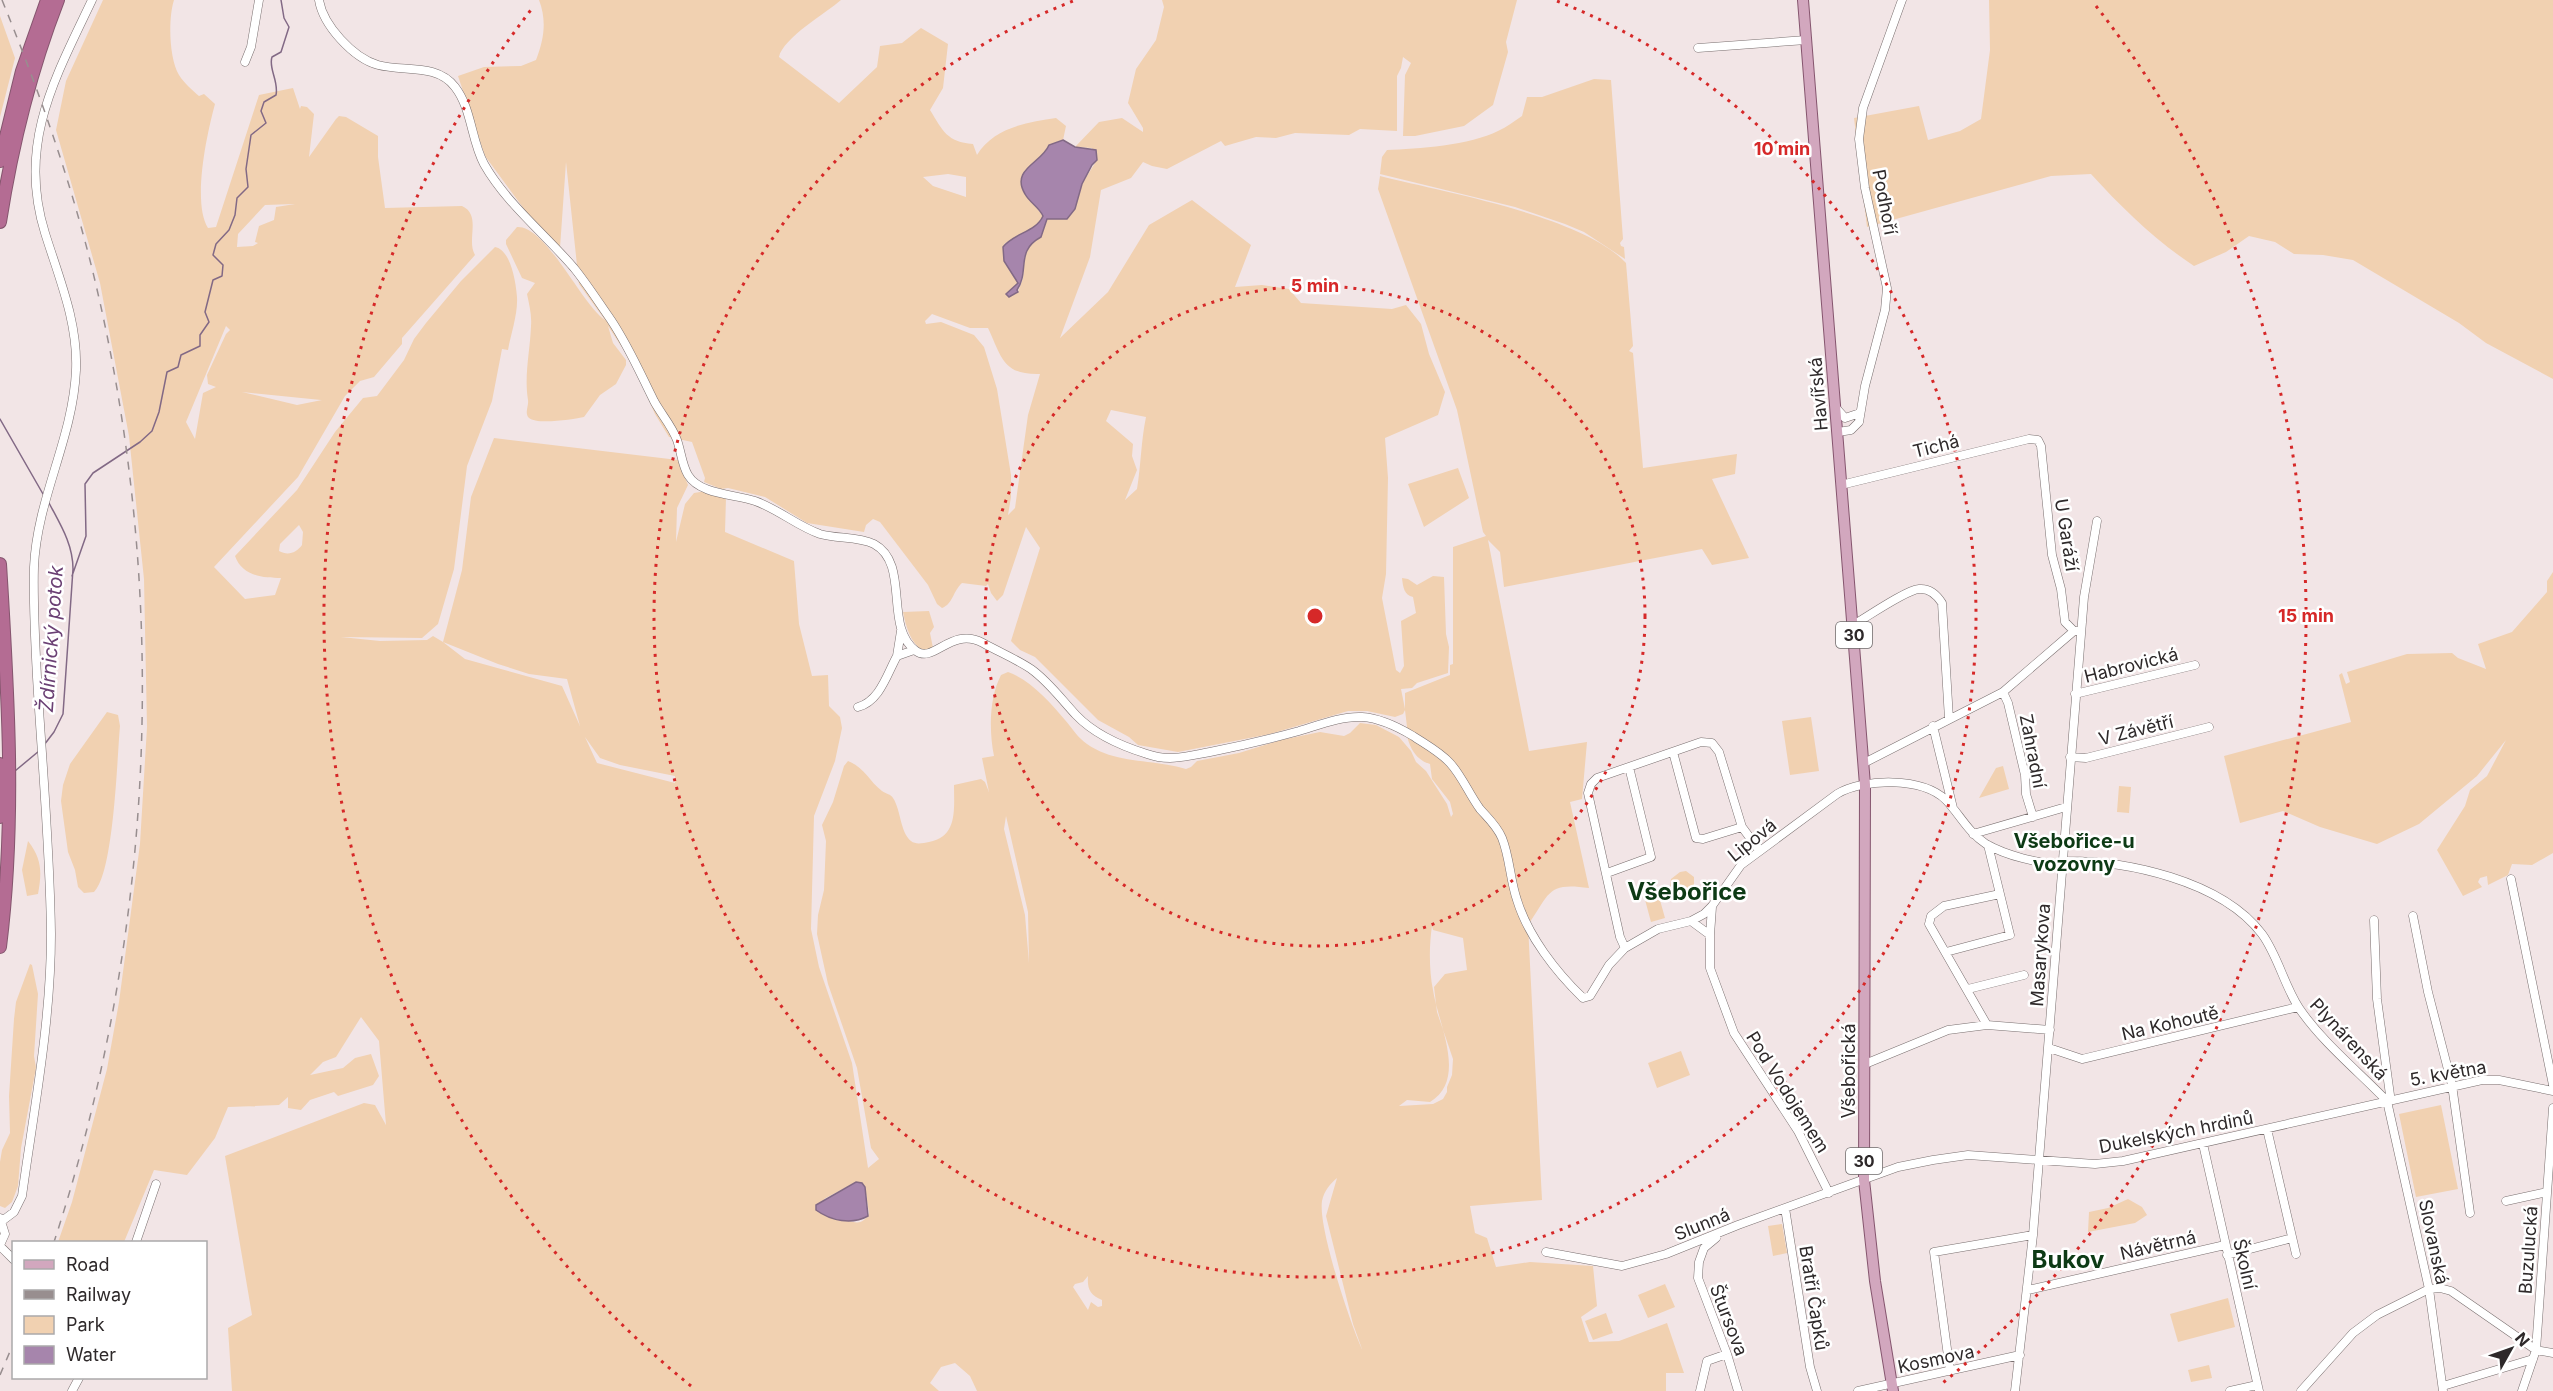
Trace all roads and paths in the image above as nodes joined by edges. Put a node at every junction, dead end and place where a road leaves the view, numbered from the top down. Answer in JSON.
{"nodes":[{"id":1,"x":47,"y":0,"type":"edge"},
{"id":2,"x":58,"y":0,"type":"edge"},
{"id":3,"x":92,"y":0,"type":"edge"},
{"id":4,"x":259,"y":0,"type":"edge"},
{"id":5,"x":319,"y":0,"type":"edge"},
{"id":6,"x":1803,"y":0,"type":"edge"},
{"id":7,"x":1902,"y":3,"type":"edge"},
{"id":8,"x":1806,"y":40,"type":"junction"},
{"id":9,"x":1698,"y":48,"type":"dead end"},
{"id":10,"x":245,"y":62,"type":"dead end"},
{"id":11,"x":0,"y":161,"type":"edge"},
{"id":12,"x":0,"y":222,"type":"edge"},
{"id":13,"x":1836,"y":407,"type":"junction"},
{"id":14,"x":1860,"y":413,"type":"junction"},
{"id":15,"x":1838,"y":432,"type":"junction"},
{"id":16,"x":2038,"y":440,"type":"joint"},
{"id":17,"x":1841,"y":485,"type":"junction"},
{"id":18,"x":2097,"y":521,"type":"dead end"},
{"id":19,"x":0,"y":564,"type":"edge"},
{"id":20,"x":1853,"y":626,"type":"junction"},
{"id":21,"x":901,"y":631,"type":"junction"},
{"id":22,"x":2078,"y":631,"type":"junction"},
{"id":23,"x":914,"y":650,"type":"junction"},
{"id":24,"x":897,"y":656,"type":"junction"},
{"id":25,"x":2195,"y":665,"type":"dead end"},
{"id":26,"x":2003,"y":692,"type":"junction"},
{"id":27,"x":2075,"y":694,"type":"junction"},
{"id":28,"x":858,"y":706,"type":"dead end"},
{"id":29,"x":1949,"y":719,"type":"junction"},
{"id":30,"x":1933,"y":726,"type":"junction"},
{"id":31,"x":2210,"y":727,"type":"dead end"},
{"id":32,"x":1673,"y":752,"type":"junction"},
{"id":33,"x":2070,"y":757,"type":"junction"},
{"id":34,"x":1864,"y":763,"type":"junction"},
{"id":35,"x":3,"y":767,"type":"edge"},
{"id":36,"x":1629,"y":767,"type":"junction"},
{"id":37,"x":1865,"y":785,"type":"junction"},
{"id":38,"x":0,"y":790,"type":"edge"},
{"id":39,"x":2066,"y":807,"type":"junction"},
{"id":40,"x":1953,"y":810,"type":"junction"},
{"id":41,"x":2033,"y":817,"type":"junction"},
{"id":42,"x":0,"y":818,"type":"edge"},
{"id":43,"x":1742,"y":827,"type":"junction"},
{"id":44,"x":1973,"y":834,"type":"junction"},
{"id":45,"x":1988,"y":845,"type":"junction"},
{"id":46,"x":1759,"y":850,"type":"junction"},
{"id":47,"x":2062,"y":863,"type":"junction"},
{"id":48,"x":1608,"y":873,"type":"junction"},
{"id":49,"x":2511,"y":879,"type":"dead end"},
{"id":50,"x":2000,"y":894,"type":"junction"},
{"id":51,"x":1712,"y":906,"type":"junction"},
{"id":52,"x":2413,"y":916,"type":"dead end"},
{"id":53,"x":2374,"y":920,"type":"dead end"},
{"id":54,"x":1690,"y":921,"type":"junction"},
{"id":55,"x":1710,"y":935,"type":"junction"},
{"id":56,"x":0,"y":947,"type":"edge"},
{"id":57,"x":1625,"y":948,"type":"junction"},
{"id":58,"x":1946,"y":952,"type":"junction"},
{"id":59,"x":2024,"y":975,"type":"dead end"},
{"id":60,"x":1968,"y":989,"type":"junction"},
{"id":61,"x":2298,"y":1007,"type":"junction"},
{"id":62,"x":1987,"y":1024,"type":"junction"},
{"id":63,"x":2050,"y":1030,"type":"junction"},
{"id":64,"x":2049,"y":1048,"type":"junction"},
{"id":65,"x":1865,"y":1064,"type":"junction"},
{"id":66,"x":2452,"y":1085,"type":"junction"},
{"id":67,"x":2553,"y":1085,"type":"edge"},
{"id":68,"x":2553,"y":1091,"type":"edge"},
{"id":69,"x":2387,"y":1101,"type":"junction"},
{"id":70,"x":2553,"y":1108,"type":"edge"},
{"id":71,"x":2267,"y":1129,"type":"junction"},
{"id":72,"x":2203,"y":1144,"type":"junction"},
{"id":73,"x":2039,"y":1161,"type":"junction"},
{"id":74,"x":1864,"y":1180,"type":"junction"},
{"id":75,"x":156,"y":1184,"type":"dead end"},
{"id":76,"x":2547,"y":1192,"type":"junction"},
{"id":77,"x":1829,"y":1193,"type":"junction"},
{"id":78,"x":2506,"y":1201,"type":"dead end"},
{"id":79,"x":1785,"y":1208,"type":"junction"},
{"id":80,"x":2470,"y":1213,"type":"dead end"},
{"id":81,"x":1,"y":1219,"type":"edge"},
{"id":82,"x":1723,"y":1233,"type":"junction"},
{"id":83,"x":2033,"y":1235,"type":"junction"},
{"id":84,"x":2292,"y":1238,"type":"junction"},
{"id":85,"x":136,"y":1241,"type":"edge"},
{"id":86,"x":2225,"y":1245,"type":"junction"},
{"id":87,"x":0,"y":1246,"type":"edge"},
{"id":88,"x":1546,"y":1252,"type":"dead end"},
{"id":89,"x":2296,"y":1254,"type":"dead end"},
{"id":90,"x":2227,"y":1255,"type":"junction"},
{"id":91,"x":12,"y":1258,"type":"edge"},
{"id":92,"x":2429,"y":1289,"type":"junction"},
{"id":93,"x":2028,"y":1290,"type":"junction"},
{"id":94,"x":2536,"y":1350,"type":"junction"},
{"id":95,"x":2553,"y":1353,"type":"edge"},
{"id":96,"x":1727,"y":1354,"type":"junction"},
{"id":97,"x":2020,"y":1355,"type":"junction"},
{"id":98,"x":2533,"y":1359,"type":"junction"},
{"id":99,"x":1950,"y":1371,"type":"junction"},
{"id":100,"x":1893,"y":1387,"type":"edge"},
{"id":101,"x":2258,"y":1388,"type":"edge"},
{"id":102,"x":2443,"y":1388,"type":"edge"},
{"id":103,"x":1700,"y":1391,"type":"edge"},
{"id":104,"x":1738,"y":1391,"type":"edge"},
{"id":105,"x":1817,"y":1391,"type":"edge"},
{"id":106,"x":1858,"y":1391,"type":"edge"},
{"id":107,"x":2015,"y":1391,"type":"edge"},
{"id":108,"x":2230,"y":1391,"type":"edge"},
{"id":109,"x":2301,"y":1391,"type":"edge"},
{"id":110,"x":2522,"y":1391,"type":"edge"}],
"edges":[{"from":1,"to":11,"type":"highway"},
{"from":2,"to":12,"type":"highway"},
{"from":3,"to":81,"type":"street"},
{"from":4,"to":10,"type":"street"},
{"from":5,"to":21,"type":"street"},
{"from":6,"to":8,"type":"main road","name":"Havířská","number":"30"},
{"from":7,"to":14,"type":"street","name":"Podhoří"},
{"from":8,"to":9,"type":"street"},
{"from":8,"to":13,"type":"main road","name":"Havířská","number":"30"},
{"from":13,"to":14,"type":"street"},
{"from":13,"to":15,"type":"main road","name":"Havířská","number":"30"},
{"from":14,"to":15,"type":"street"},
{"from":15,"to":17,"type":"main road","name":"Havířská","number":"30"},
{"from":16,"to":17,"type":"street","name":"Tichá"},
{"from":16,"to":22,"type":"street","name":"U Garáží"},
{"from":17,"to":20,"type":"main road","name":"Havířská","number":"30"},
{"from":18,"to":22,"type":"street","name":"Masarykova"},
{"from":19,"to":35,"type":"highway"},
{"from":20,"to":29,"type":"street"},
{"from":20,"to":34,"type":"main road","name":"Havířská","number":"30"},
{"from":21,"to":23,"type":"street"},
{"from":21,"to":24,"type":"street"},
{"from":22,"to":26,"type":"street"},
{"from":22,"to":27,"type":"street","name":"Masarykova"},
{"from":23,"to":24,"type":"street"},
{"from":23,"to":57,"type":"street","name":"Lipová"},
{"from":24,"to":28,"type":"street"},
{"from":25,"to":27,"type":"street","name":"Habrovická"},
{"from":26,"to":29,"type":"street"},
{"from":26,"to":41,"type":"street","name":"Zahradní"},
{"from":27,"to":33,"type":"street","name":"Masarykova"},
{"from":29,"to":30,"type":"street"},
{"from":30,"to":34,"type":"street"},
{"from":30,"to":40,"type":"street","name":"Plynárenská"},
{"from":31,"to":33,"type":"street","name":"V Závětří"},
{"from":32,"to":36,"type":"street"},
{"from":32,"to":43,"type":"street"},
{"from":32,"to":43,"type":"street"},
{"from":33,"to":39,"type":"street","name":"Masarykova"},
{"from":34,"to":37,"type":"main road","name":"Havířská","number":"30"},
{"from":35,"to":38,"type":"highway"},
{"from":35,"to":56,"type":"highway"},
{"from":36,"to":48,"type":"street"},
{"from":36,"to":48,"type":"street"},
{"from":37,"to":40,"type":"street","name":"Plynárenská"},
{"from":37,"to":46,"type":"street","name":"Lipová"},
{"from":37,"to":65,"type":"main road","name":"Všebořická","number":"30"},
{"from":38,"to":42,"type":"highway"},
{"from":39,"to":41,"type":"street","name":"Zahradní"},
{"from":39,"to":47,"type":"street","name":"Masarykova"},
{"from":40,"to":44,"type":"street","name":"Plynárenská"},
{"from":41,"to":44,"type":"street","name":"Zahradní"},
{"from":43,"to":46,"type":"street"},
{"from":44,"to":45,"type":"street","name":"Plynárenská"},
{"from":45,"to":47,"type":"street","name":"Plynárenská"},
{"from":45,"to":50,"type":"street"},
{"from":46,"to":51,"type":"street","name":"Lipová"},
{"from":47,"to":61,"type":"street","name":"Plynárenská"},
{"from":47,"to":63,"type":"street","name":"Masarykova"},
{"from":48,"to":57,"type":"street"},
{"from":49,"to":67,"type":"street"},
{"from":50,"to":58,"type":"street"},
{"from":50,"to":58,"type":"street"},
{"from":51,"to":54,"type":"street","name":"Lipová"},
{"from":51,"to":55,"type":"street","name":"Pod Vodojemem"},
{"from":52,"to":66,"type":"street"},
{"from":53,"to":69,"type":"street","name":"5. května"},
{"from":54,"to":55,"type":"street"},
{"from":54,"to":57,"type":"street","name":"Lipová"},
{"from":55,"to":77,"type":"street","name":"Pod Vodojemem"},
{"from":58,"to":60,"type":"street"},
{"from":59,"to":60,"type":"street"},
{"from":60,"to":62,"type":"street"},
{"from":61,"to":64,"type":"street","name":"Na Kohoutě"},
{"from":61,"to":69,"type":"street","name":"Plynárenská"},
{"from":62,"to":63,"type":"street"},
{"from":62,"to":65,"type":"street"},
{"from":63,"to":64,"type":"street","name":"Masarykova"},
{"from":64,"to":73,"type":"street","name":"Masarykova"},
{"from":65,"to":74,"type":"main road","name":"Všebořická","number":"30"},
{"from":66,"to":68,"type":"street","name":"5. května"},
{"from":66,"to":69,"type":"street","name":"5. května"},
{"from":66,"to":80,"type":"street"},
{"from":69,"to":71,"type":"street","name":"Dukelských hrdinů"},
{"from":69,"to":92,"type":"street","name":"Slovanská"},
{"from":70,"to":76,"type":"street","name":"Buzulucká"},
{"from":71,"to":72,"type":"street","name":"Dukelských hrdinů"},
{"from":71,"to":84,"type":"street"},
{"from":72,"to":73,"type":"street","name":"Dukelských hrdinů"},
{"from":72,"to":86,"type":"street","name":"Školní"},
{"from":73,"to":74,"type":"street","name":"Dukelských hrdinů"},
{"from":73,"to":83,"type":"street","name":"Masarykova"},
{"from":74,"to":77,"type":"street","name":"Slunná"},
{"from":74,"to":100,"type":"main road","name":"Všebořická","number":"30"},
{"from":75,"to":85,"type":"street"},
{"from":76,"to":78,"type":"street"},
{"from":76,"to":94,"type":"street","name":"Buzulucká"},
{"from":77,"to":79,"type":"street","name":"Slunná"},
{"from":79,"to":82,"type":"street","name":"Slunná"},
{"from":79,"to":105,"type":"street","name":"Bratří Čapků"},
{"from":81,"to":87,"type":"street"},
{"from":82,"to":88,"type":"street","name":"Slunná"},
{"from":82,"to":96,"type":"street","name":"Štursova"},
{"from":83,"to":93,"type":"street","name":"Masarykova"},
{"from":83,"to":99,"type":"street"},
{"from":84,"to":89,"type":"street"},
{"from":84,"to":90,"type":"street"},
{"from":86,"to":90,"type":"street","name":"Školní"},
{"from":86,"to":93,"type":"street","name":"Návětrná"},
{"from":87,"to":91,"type":"street"},
{"from":90,"to":101,"type":"street","name":"Školní"},
{"from":92,"to":94,"type":"street"},
{"from":92,"to":102,"type":"street","name":"Slovanská"},
{"from":92,"to":109,"type":"street"},
{"from":93,"to":97,"type":"street","name":"Masarykova"},
{"from":94,"to":95,"type":"street"},
{"from":94,"to":98,"type":"street","name":"Buzulucká"},
{"from":96,"to":103,"type":"street"},
{"from":96,"to":104,"type":"street","name":"Štursova"},
{"from":97,"to":99,"type":"street","name":"Kosmova"},
{"from":97,"to":107,"type":"street","name":"Masarykova"},
{"from":98,"to":102,"type":"street"},
{"from":98,"to":110,"type":"street","name":"Buzulucká"},
{"from":99,"to":100,"type":"street","name":"Kosmova"},
{"from":100,"to":106,"type":"street","name":"Kosmova"},
{"from":101,"to":108,"type":"street"}]}
